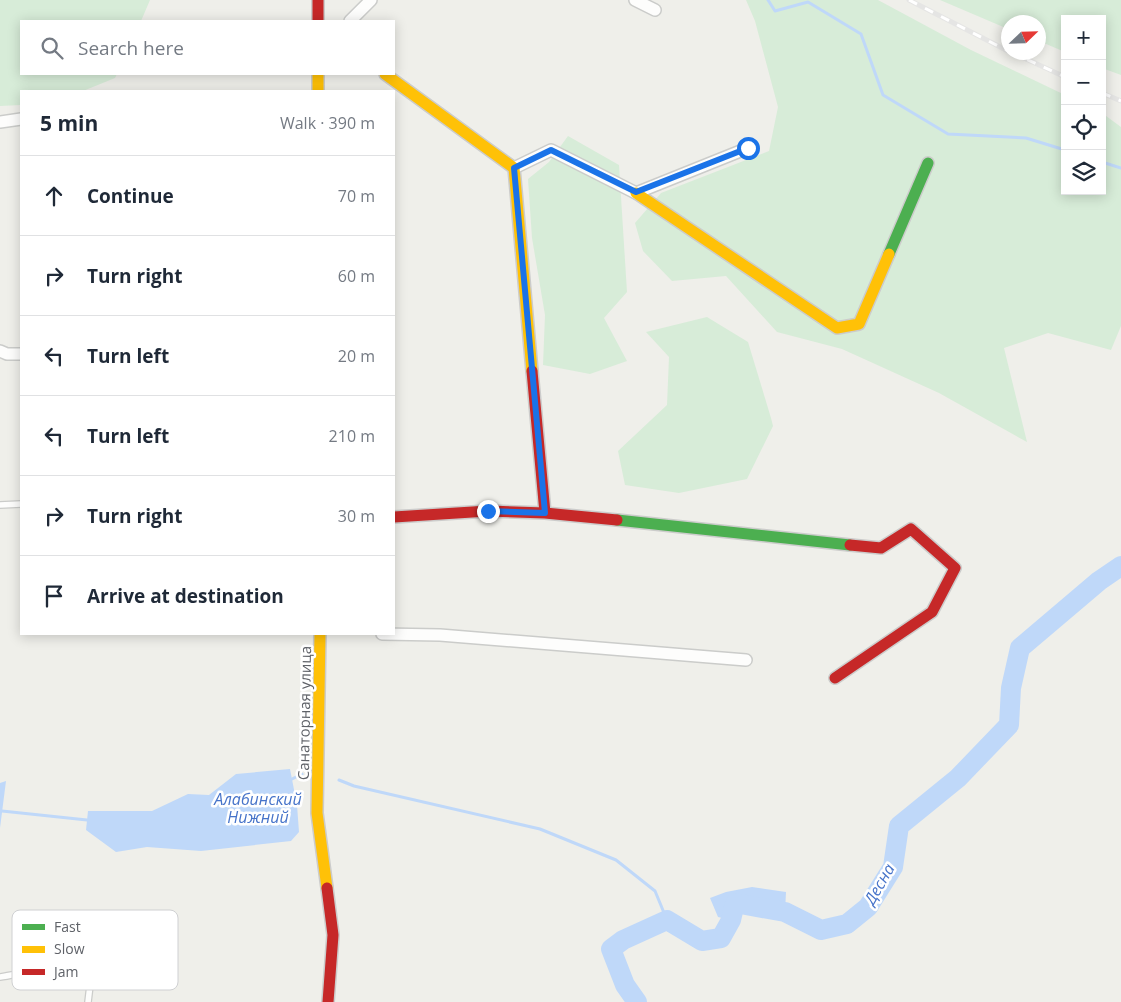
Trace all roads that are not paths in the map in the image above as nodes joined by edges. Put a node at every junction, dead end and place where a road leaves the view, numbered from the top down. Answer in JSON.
{"nodes":[{"id":1,"x":318,"y":0,"type":"edge"},
{"id":2,"x":371,"y":0,"type":"edge"},
{"id":3,"x":634,"y":0,"type":"edge"},
{"id":4,"x":655,"y":10,"type":"dead end"},
{"id":5,"x":318,"y":20,"type":"edge"},
{"id":6,"x":351,"y":20,"type":"edge"},
{"id":7,"x":318,"y":75,"type":"edge"},
{"id":8,"x":386,"y":75,"type":"edge"},
{"id":9,"x":318,"y":90,"type":"edge"},
{"id":10,"x":20,"y":119,"type":"edge"},
{"id":11,"x":0,"y":122,"type":"edge"},
{"id":12,"x":748,"y":148,"type":"dead end"},
{"id":13,"x":928,"y":163,"type":"dead end"},
{"id":14,"x":514,"y":168,"type":"junction"},
{"id":15,"x":636,"y":192,"type":"junction"},
{"id":16,"x":0,"y":351,"type":"edge"},
{"id":17,"x":20,"y":354,"type":"edge"},
{"id":18,"x":20,"y":504,"type":"edge"},
{"id":19,"x":0,"y":505,"type":"edge"},
{"id":20,"x":545,"y":513,"type":"junction"},
{"id":21,"x":395,"y":517,"type":"edge"},
{"id":22,"x":395,"y":634,"type":"edge"},
{"id":23,"x":320,"y":635,"type":"edge"},
{"id":24,"x":746,"y":660,"type":"dead end"},
{"id":25,"x":835,"y":678,"type":"dead end"},
{"id":26,"x":328,"y":1002,"type":"edge"}],
"edges":[{"from":1,"to":5,"type":"street"},
{"from":2,"to":6,"type":"street"},
{"from":3,"to":4,"type":"street"},
{"from":7,"to":9,"type":"street"},
{"from":8,"to":14,"type":"street"},
{"from":10,"to":11,"type":"street"},
{"from":12,"to":15,"type":"street"},
{"from":13,"to":15,"type":"street"},
{"from":14,"to":15,"type":"street"},
{"from":14,"to":20,"type":"street"},
{"from":16,"to":17,"type":"street"},
{"from":18,"to":19,"type":"lane"},
{"from":20,"to":21,"type":"street"},
{"from":20,"to":25,"type":"street"},
{"from":22,"to":24,"type":"street"},
{"from":23,"to":26,"type":"street","name":"Санаторная улица"}]}
